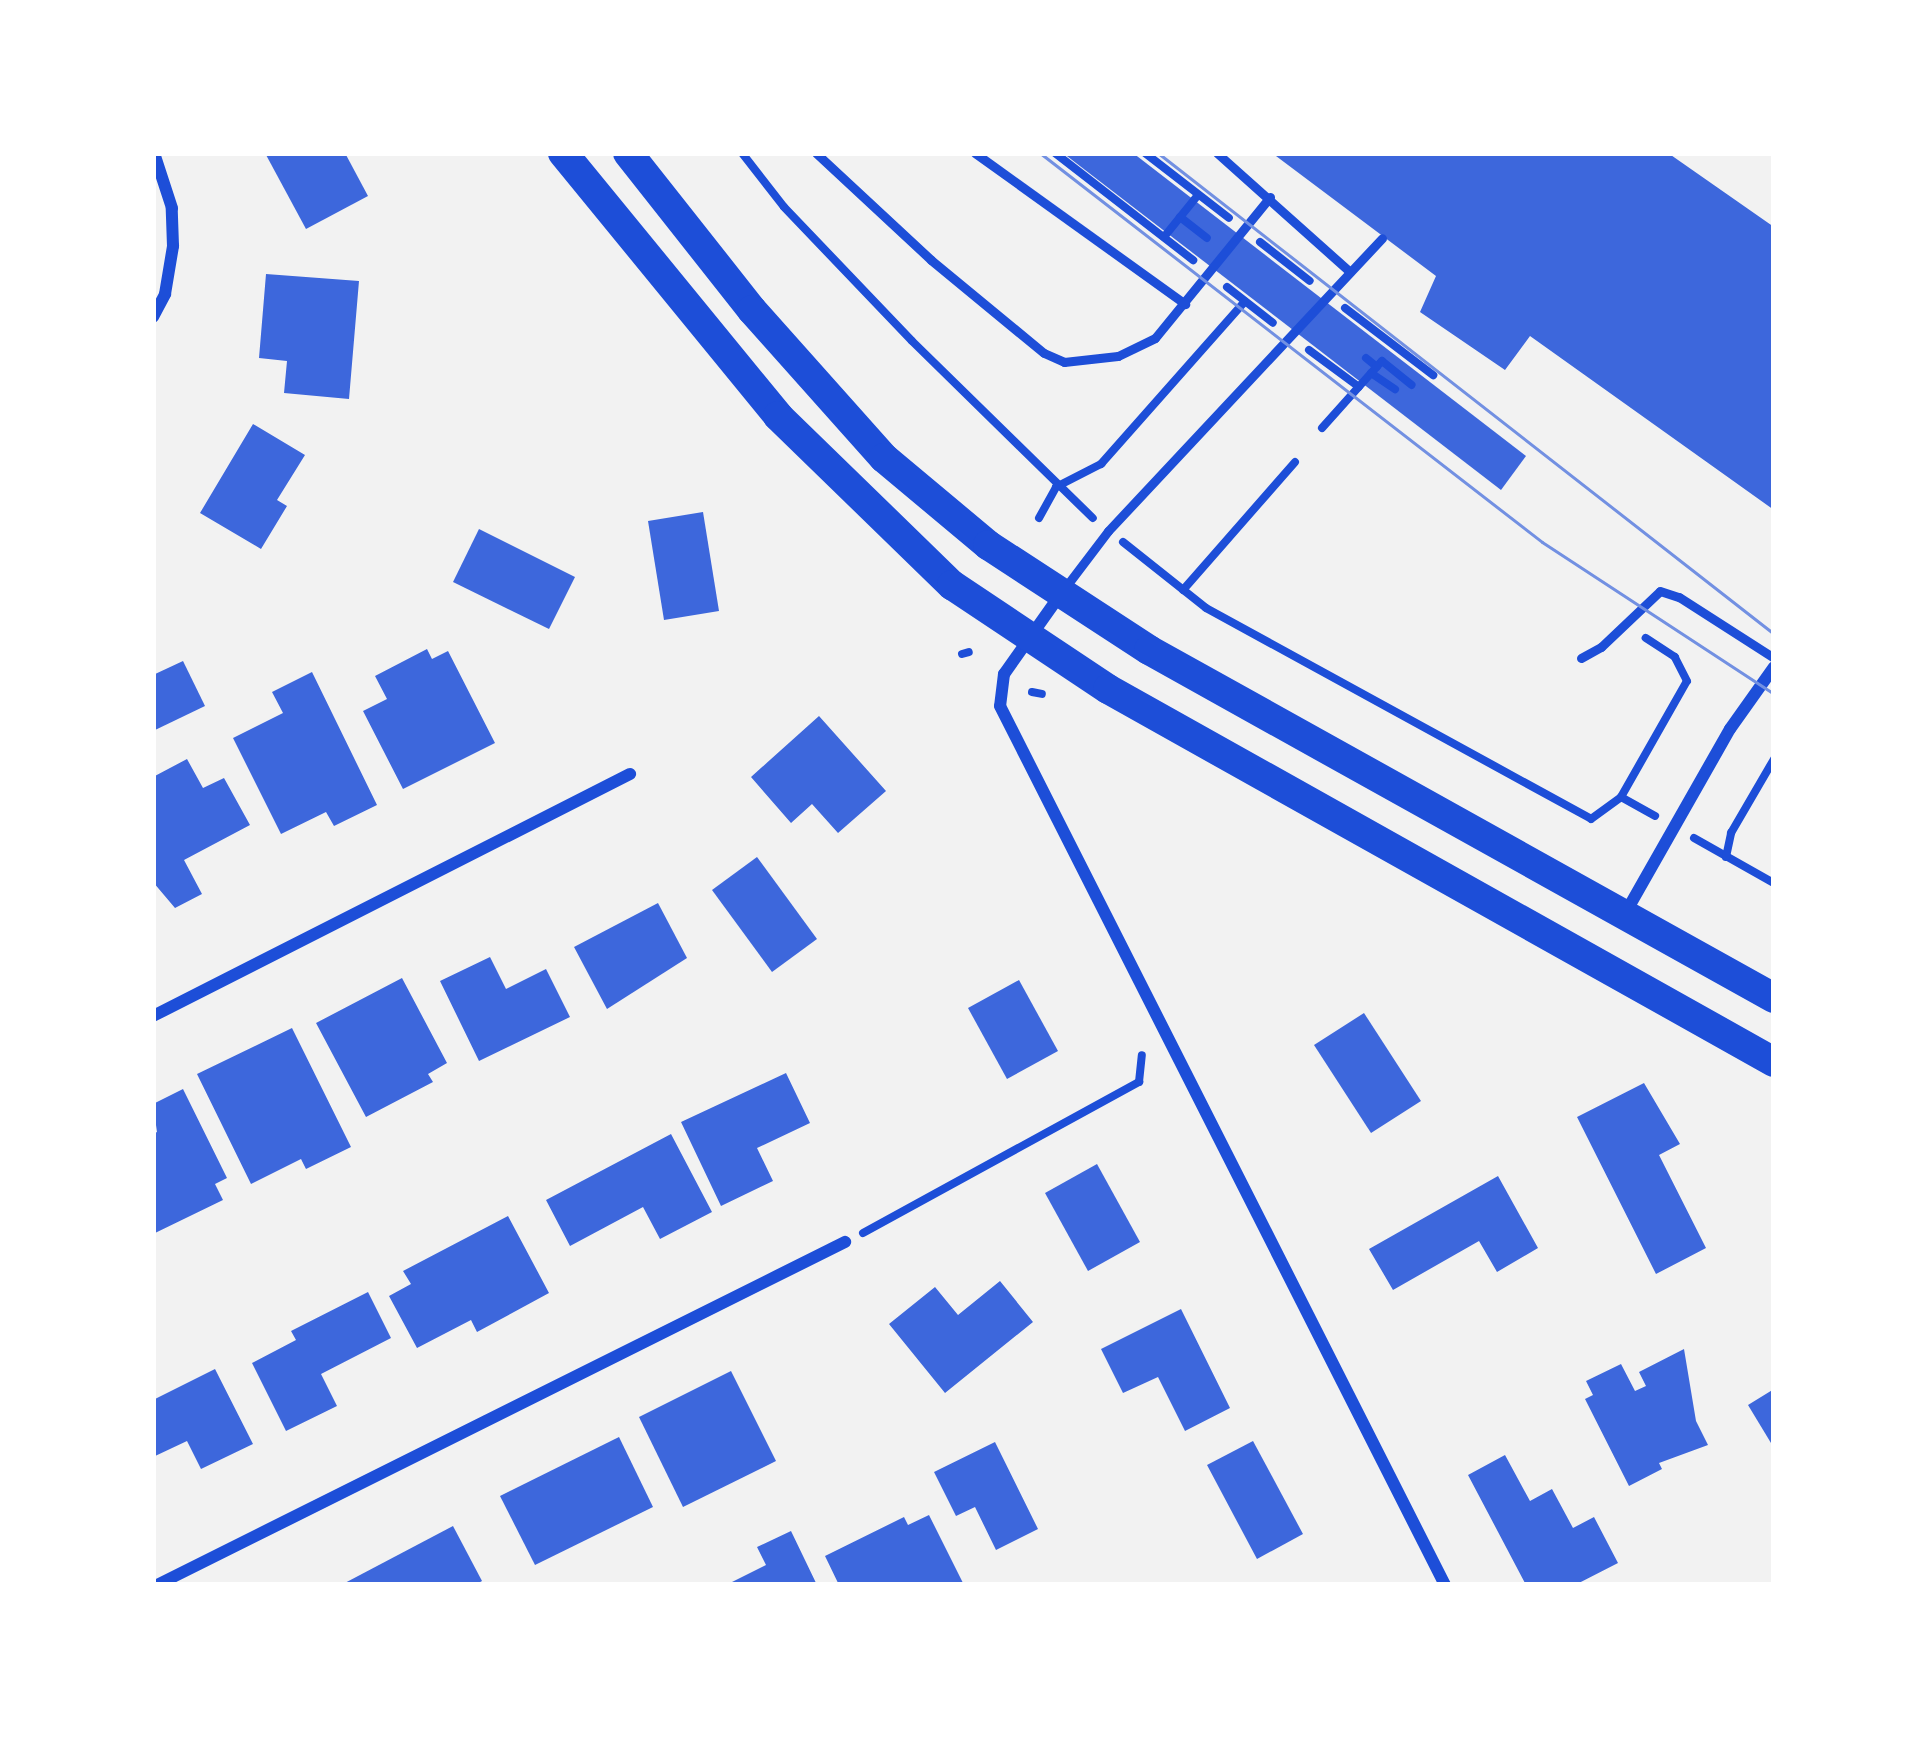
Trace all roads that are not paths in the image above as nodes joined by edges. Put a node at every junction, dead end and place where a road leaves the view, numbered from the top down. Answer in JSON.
{"nodes":[{"id":1,"x":154,"y":153,"type":"edge"},
{"id":2,"x":562,"y":153,"type":"edge"},
{"id":3,"x":628,"y":153,"type":"edge"},
{"id":4,"x":817,"y":153,"type":"edge"},
{"id":5,"x":975,"y":153,"type":"edge"},
{"id":6,"x":1217,"y":153,"type":"edge"},
{"id":7,"x":1270,"y":197,"type":"junction"},
{"id":8,"x":1382,"y":238,"type":"dead end"},
{"id":9,"x":1350,"y":272,"type":"junction"},
{"id":10,"x":1185,"y":304,"type":"junction"},
{"id":11,"x":153,"y":317,"type":"edge"},
{"id":12,"x":1061,"y":594,"type":"junction"},
{"id":13,"x":1028,"y":639,"type":"junction"},
{"id":14,"x":1581,"y":658,"type":"dead end"},
{"id":15,"x":1774,"y":662,"type":"edge"},
{"id":16,"x":630,"y":774,"type":"dead end"},
{"id":17,"x":1624,"y":916,"type":"junction"},
{"id":18,"x":1600,"y":966,"type":"junction"},
{"id":19,"x":1774,"y":998,"type":"edge"},
{"id":20,"x":153,"y":1016,"type":"edge"},
{"id":21,"x":1774,"y":1062,"type":"edge"},
{"id":22,"x":845,"y":1242,"type":"road end"},
{"id":23,"x":157,"y":1585,"type":"edge"},
{"id":24,"x":1445,"y":1585,"type":"edge"}],
"edges":[{"from":1,"to":11,"type":"street"},
{"from":2,"to":13,"type":"main road"},
{"from":3,"to":12,"type":"main road"},
{"from":4,"to":10,"type":"lane"},
{"from":5,"to":10,"type":"lane"},
{"from":6,"to":7,"type":"lane"},
{"from":7,"to":9,"type":"lane"},
{"from":7,"to":10,"type":"lane"},
{"from":8,"to":9,"type":"lane"},
{"from":9,"to":12,"type":"lane"},
{"from":12,"to":13,"type":"street"},
{"from":12,"to":17,"type":"main road"},
{"from":13,"to":18,"type":"main road"},
{"from":13,"to":24,"type":"street"},
{"from":14,"to":15,"type":"lane"},
{"from":15,"to":17,"type":"street"},
{"from":16,"to":20,"type":"street"},
{"from":17,"to":18,"type":"main road"},
{"from":17,"to":19,"type":"main road"},
{"from":18,"to":21,"type":"main road"},
{"from":22,"to":23,"type":"street"}]}
